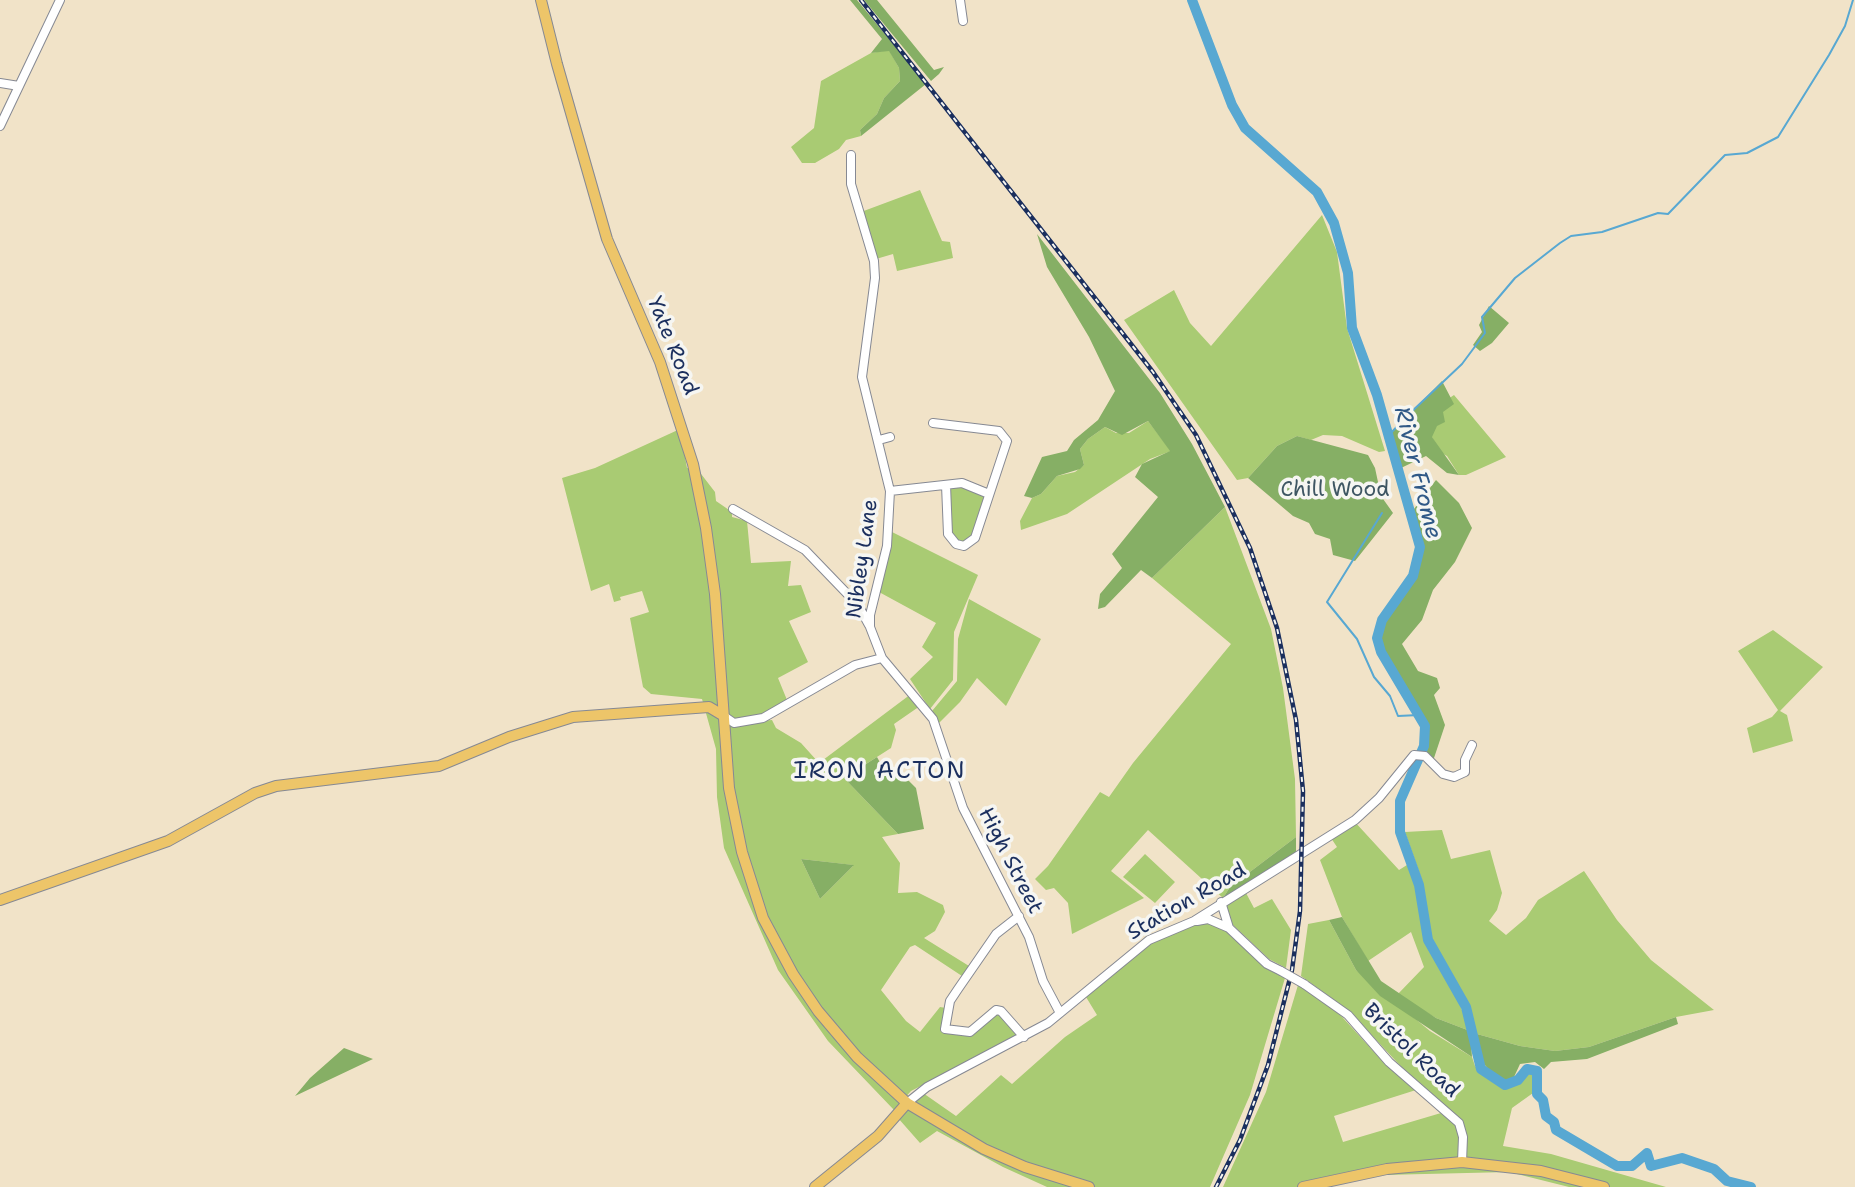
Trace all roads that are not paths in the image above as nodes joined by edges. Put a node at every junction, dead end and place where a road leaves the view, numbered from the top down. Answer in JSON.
{"nodes":[{"id":1,"x":60,"y":0,"type":"edge"},
{"id":2,"x":541,"y":0,"type":"edge"},
{"id":3,"x":960,"y":0,"type":"edge"},
{"id":4,"x":963,"y":21,"type":"dead end"},
{"id":5,"x":0,"y":83,"type":"edge"},
{"id":6,"x":19,"y":86,"type":"junction"},
{"id":7,"x":0,"y":126,"type":"edge"},
{"id":8,"x":851,"y":155,"type":"dead end"},
{"id":9,"x":937,"y":422,"type":"dead end"},
{"id":10,"x":890,"y":437,"type":"dead end"},
{"id":11,"x":879,"y":440,"type":"junction"},
{"id":12,"x":946,"y":485,"type":"junction"},
{"id":13,"x":890,"y":491,"type":"junction"},
{"id":14,"x":989,"y":494,"type":"junction"},
{"id":15,"x":733,"y":509,"type":"dead end"},
{"id":16,"x":873,"y":605,"type":"junction"},
{"id":17,"x":858,"y":606,"type":"junction"},
{"id":18,"x":870,"y":627,"type":"junction"},
{"id":19,"x":874,"y":642,"type":"junction"},
{"id":20,"x":882,"y":658,"type":"junction"},
{"id":21,"x":872,"y":659,"type":"junction"},
{"id":22,"x":724,"y":716,"type":"junction"},
{"id":23,"x":1472,"y":745,"type":"dead end"},
{"id":24,"x":0,"y":900,"type":"edge"},
{"id":25,"x":1221,"y":902,"type":"junction"},
{"id":26,"x":1019,"y":916,"type":"junction"},
{"id":27,"x":1194,"y":921,"type":"junction"},
{"id":28,"x":1229,"y":928,"type":"junction"},
{"id":29,"x":1060,"y":1013,"type":"junction"},
{"id":30,"x":1024,"y":1037,"type":"junction"},
{"id":31,"x":907,"y":1103,"type":"junction"},
{"id":32,"x":1462,"y":1162,"type":"junction"},
{"id":33,"x":815,"y":1187,"type":"edge"},
{"id":34,"x":1090,"y":1187,"type":"edge"},
{"id":35,"x":1303,"y":1187,"type":"edge"},
{"id":36,"x":1604,"y":1187,"type":"edge"}],
"edges":[{"from":1,"to":6,"type":"street"},
{"from":2,"to":22,"type":"main road","name":"Yate Road"},
{"from":3,"to":4,"type":"street"},
{"from":5,"to":6,"type":"street"},
{"from":6,"to":7,"type":"street"},
{"from":8,"to":11,"type":"street","name":"Nibley Lane"},
{"from":9,"to":14,"type":"street"},
{"from":10,"to":11,"type":"street"},
{"from":11,"to":13,"type":"street","name":"Nibley Lane"},
{"from":12,"to":13,"type":"street"},
{"from":12,"to":14,"type":"street"},
{"from":12,"to":14,"type":"street"},
{"from":13,"to":16,"type":"street","name":"Nibley Lane"},
{"from":15,"to":17,"type":"street"},
{"from":16,"to":17,"type":"street"},
{"from":16,"to":18,"type":"street","name":"Nibley Lane"},
{"from":17,"to":18,"type":"street"},
{"from":18,"to":19,"type":"street","name":"Nibley Lane"},
{"from":19,"to":20,"type":"street","name":"Nibley Lane"},
{"from":19,"to":21,"type":"street","name":"Nibley Lane"},
{"from":20,"to":21,"type":"street"},
{"from":20,"to":26,"type":"street","name":"High Street"},
{"from":21,"to":22,"type":"street"},
{"from":22,"to":24,"type":"main road"},
{"from":22,"to":31,"type":"main road","name":"Yate Road"},
{"from":23,"to":25,"type":"street","name":"Station Road"},
{"from":25,"to":27,"type":"street","name":"Station Road"},
{"from":25,"to":28,"type":"street"},
{"from":26,"to":29,"type":"street","name":"High Street"},
{"from":26,"to":30,"type":"street"},
{"from":27,"to":28,"type":"street"},
{"from":27,"to":29,"type":"street","name":"Station Road"},
{"from":28,"to":32,"type":"street","name":"Bristol Road","bridge":true},
{"from":29,"to":30,"type":"street","name":"Station Road"},
{"from":30,"to":31,"type":"street","name":"Station Road"},
{"from":31,"to":33,"type":"main road"},
{"from":31,"to":34,"type":"main road"},
{"from":32,"to":35,"type":"main road"},
{"from":32,"to":36,"type":"main road"}]}
